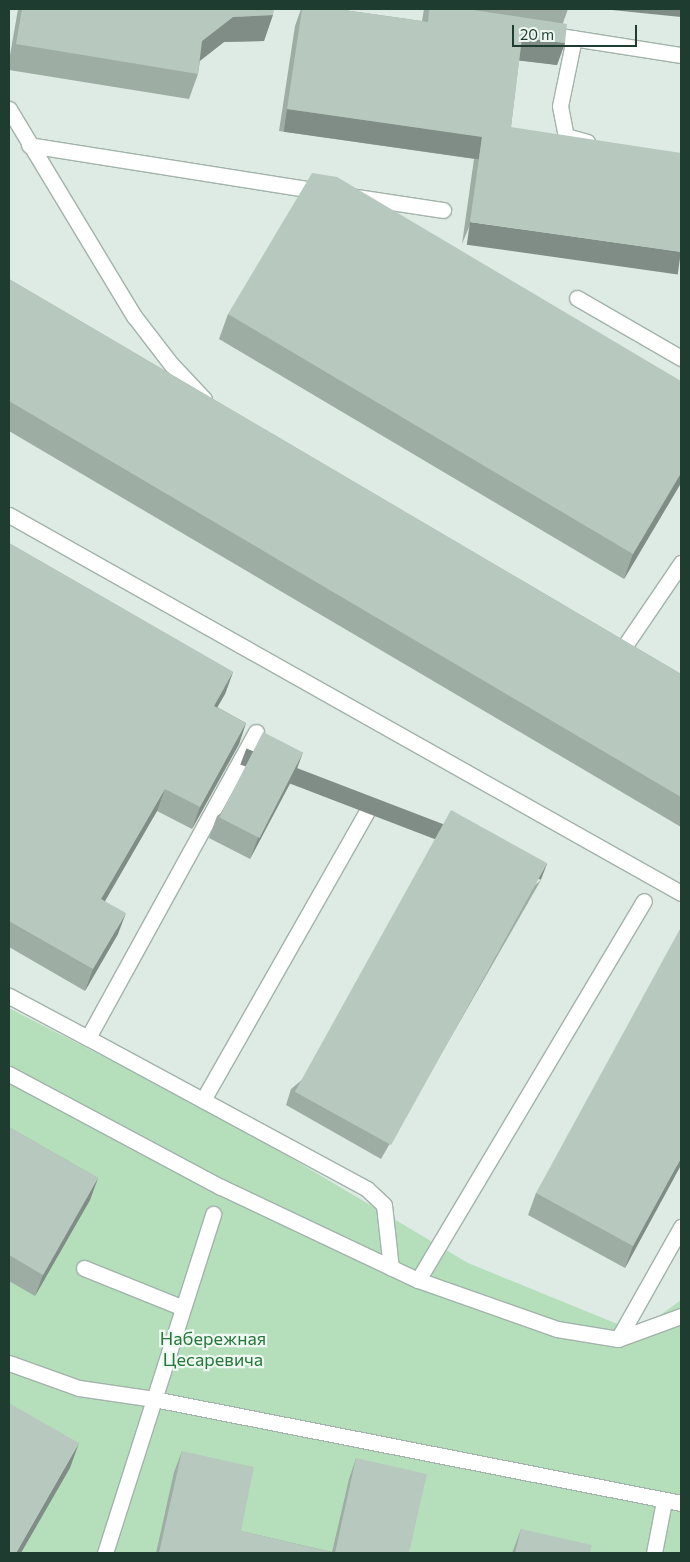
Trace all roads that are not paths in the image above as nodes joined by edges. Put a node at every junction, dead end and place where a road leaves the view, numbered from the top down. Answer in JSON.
{"nodes":[{"id":1,"x":527,"y":32,"type":"edge"},
{"id":2,"x":574,"y":38,"type":"junction"},
{"id":3,"x":681,"y":56,"type":"edge"},
{"id":4,"x":9,"y":109,"type":"edge"},
{"id":5,"x":29,"y":145,"type":"junction"},
{"id":6,"x":600,"y":145,"type":"edge"},
{"id":7,"x":444,"y":210,"type":"dead end"},
{"id":8,"x":577,"y":298,"type":"dead end"},
{"id":9,"x":681,"y":358,"type":"edge"},
{"id":10,"x":218,"y":408,"type":"edge"},
{"id":11,"x":9,"y":515,"type":"edge"},
{"id":12,"x":681,"y":563,"type":"edge"},
{"id":13,"x":609,"y":634,"type":"edge"},
{"id":14,"x":626,"y":644,"type":"junction"},
{"id":15,"x":642,"y":654,"type":"edge"},
{"id":16,"x":256,"y":732,"type":"dead end"},
{"id":17,"x":368,"y":810,"type":"dead end"},
{"id":18,"x":681,"y":893,"type":"edge"},
{"id":19,"x":644,"y":901,"type":"dead end"},
{"id":20,"x":9,"y":996,"type":"edge"},
{"id":21,"x":88,"y":1038,"type":"junction"},
{"id":22,"x":9,"y":1074,"type":"edge"},
{"id":23,"x":203,"y":1100,"type":"junction"},
{"id":24,"x":213,"y":1214,"type":"dead end"},
{"id":25,"x":681,"y":1227,"type":"edge"},
{"id":26,"x":84,"y":1268,"type":"dead end"},
{"id":27,"x":391,"y":1268,"type":"junction"},
{"id":28,"x":418,"y":1280,"type":"junction"},
{"id":29,"x":181,"y":1307,"type":"junction"},
{"id":30,"x":681,"y":1316,"type":"edge"},
{"id":31,"x":618,"y":1339,"type":"junction"},
{"id":32,"x":9,"y":1363,"type":"edge"},
{"id":33,"x":154,"y":1399,"type":"junction"},
{"id":34,"x":664,"y":1501,"type":"junction"},
{"id":35,"x":681,"y":1503,"type":"edge"},
{"id":36,"x":105,"y":1553,"type":"edge"},
{"id":37,"x":654,"y":1553,"type":"edge"}],
"edges":[{"from":1,"to":2,"type":"lane"},
{"from":2,"to":3,"type":"lane"},
{"from":2,"to":6,"type":"lane"},
{"from":4,"to":5,"type":"lane"},
{"from":5,"to":7,"type":"lane"},
{"from":5,"to":10,"type":"lane"},
{"from":8,"to":9,"type":"lane"},
{"from":11,"to":18,"type":"lane"},
{"from":12,"to":14,"type":"lane"},
{"from":13,"to":14,"type":"lane"},
{"from":14,"to":15,"type":"lane"},
{"from":16,"to":21,"type":"lane"},
{"from":17,"to":23,"type":"lane"},
{"from":19,"to":28,"type":"lane"},
{"from":20,"to":21,"type":"lane"},
{"from":21,"to":23,"type":"lane"},
{"from":22,"to":27,"type":"lane"},
{"from":23,"to":27,"type":"lane"},
{"from":24,"to":29,"type":"lane"},
{"from":25,"to":31,"type":"lane"},
{"from":26,"to":29,"type":"lane"},
{"from":27,"to":28,"type":"lane"},
{"from":28,"to":31,"type":"lane"},
{"from":29,"to":33,"type":"lane"},
{"from":30,"to":31,"type":"lane"},
{"from":32,"to":33,"type":"lane"},
{"from":33,"to":34,"type":"lane"},
{"from":33,"to":36,"type":"lane"},
{"from":34,"to":35,"type":"lane"},
{"from":34,"to":37,"type":"lane"}]}
